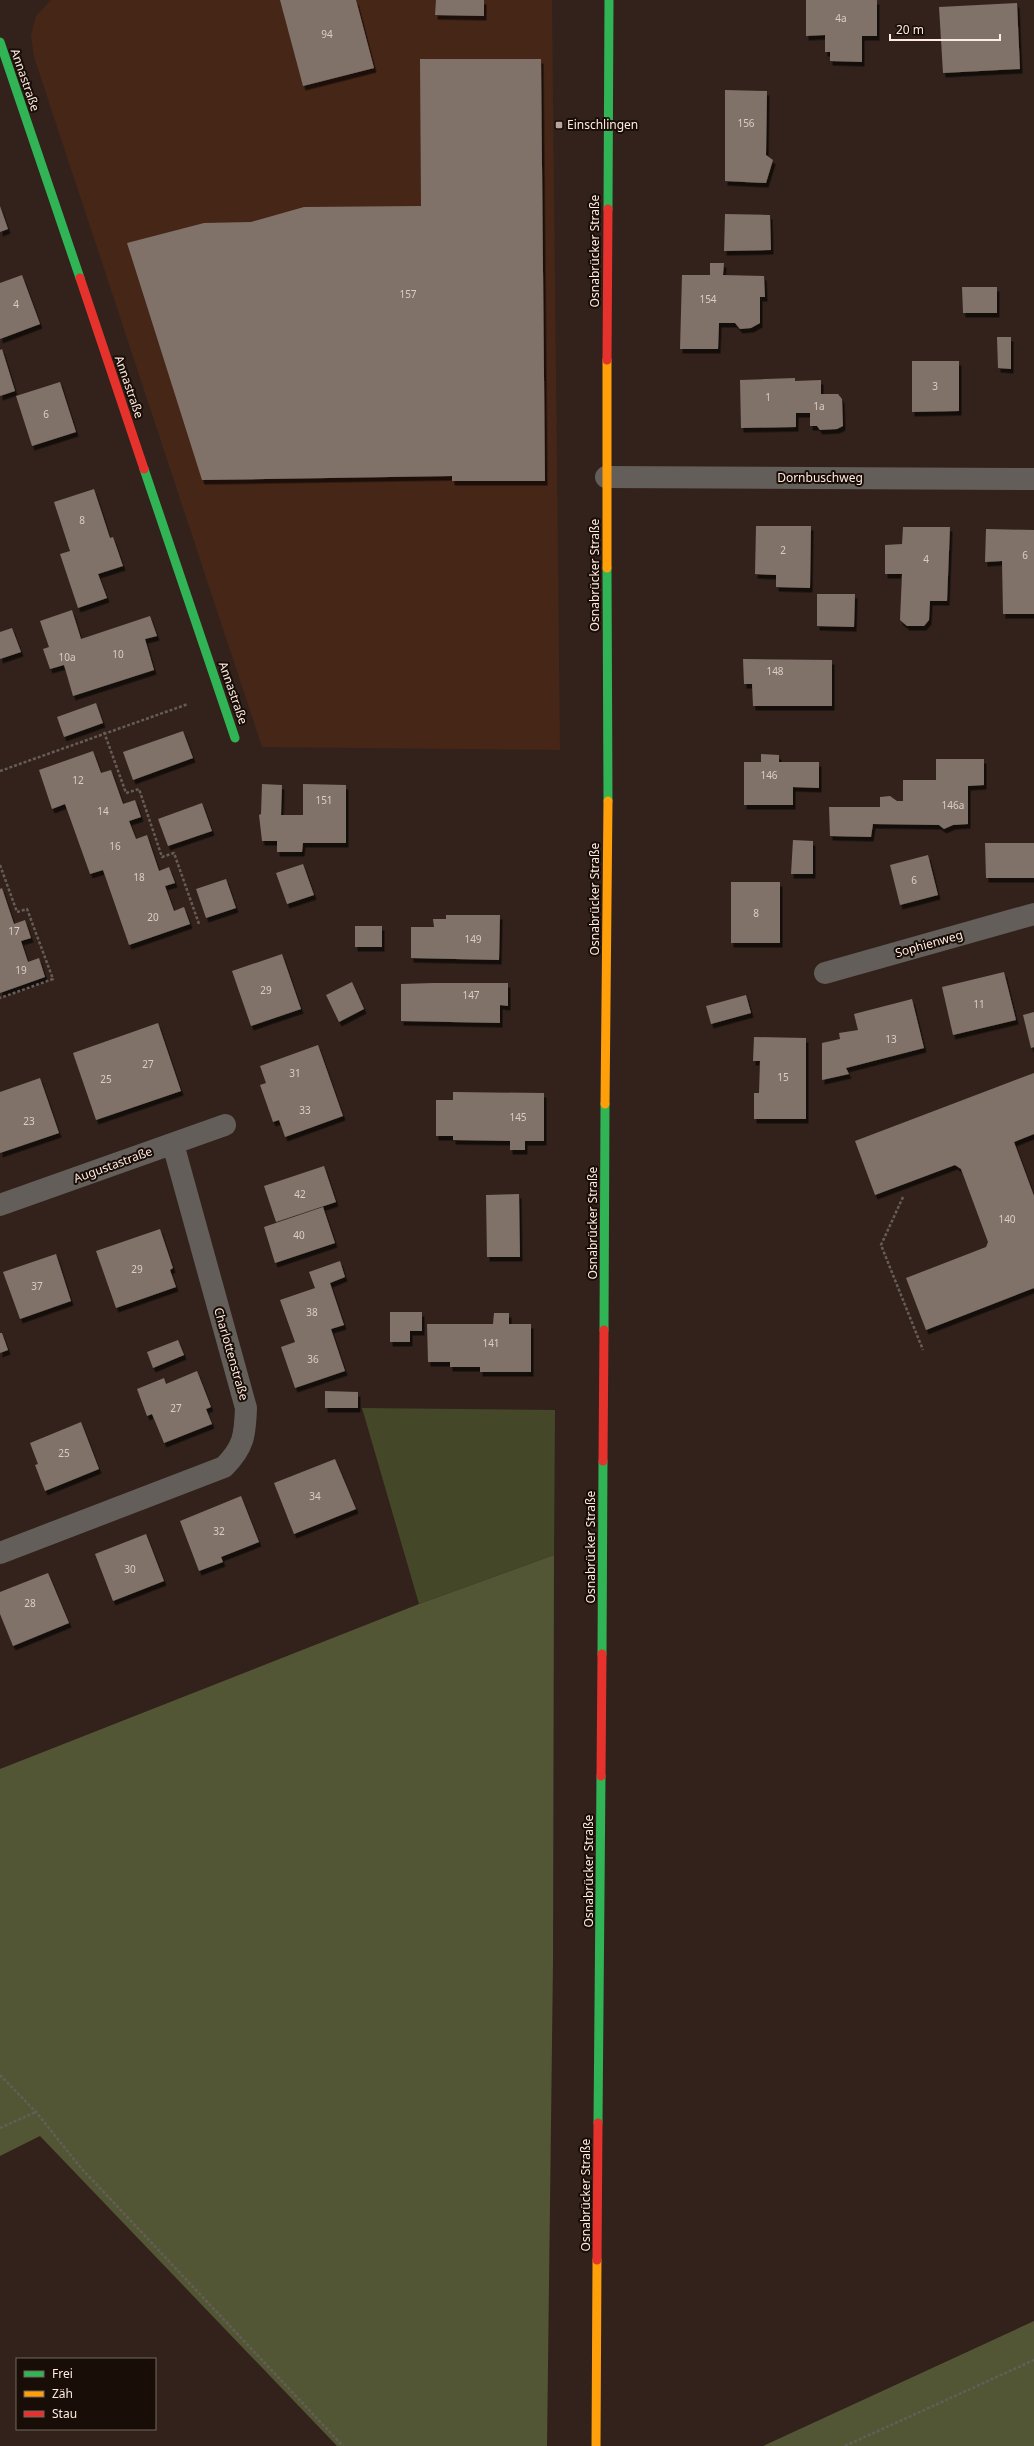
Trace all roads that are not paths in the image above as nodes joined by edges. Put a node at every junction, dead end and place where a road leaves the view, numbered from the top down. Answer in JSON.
{"nodes":[{"id":1,"x":609,"y":0,"type":"edge"},
{"id":2,"x":0,"y":42,"type":"edge"},
{"id":3,"x":606,"y":477,"type":"junction"},
{"id":4,"x":1034,"y":479,"type":"edge"},
{"id":5,"x":236,"y":738,"type":"dead end"},
{"id":6,"x":1034,"y":914,"type":"edge"},
{"id":7,"x":825,"y":973,"type":"dead end"},
{"id":8,"x":225,"y":1124,"type":"dead end"},
{"id":9,"x":173,"y":1144,"type":"junction"},
{"id":10,"x":0,"y":1205,"type":"edge"},
{"id":11,"x":0,"y":1553,"type":"edge"},
{"id":12,"x":596,"y":2446,"type":"edge"}],
"edges":[{"from":1,"to":3,"type":"main road","name":"Osnabrücker Straße"},
{"from":2,"to":5,"type":"main road","name":"Annastraße"},
{"from":3,"to":4,"type":"street","name":"Dornbuschweg"},
{"from":3,"to":12,"type":"main road","name":"Osnabrücker Straße"},
{"from":6,"to":7,"type":"street","name":"Sophienweg"},
{"from":8,"to":9,"type":"street","name":"Augustastraße"},
{"from":9,"to":10,"type":"street","name":"Augustastraße"},
{"from":9,"to":11,"type":"street","name":"Charlottenstraße"}]}
